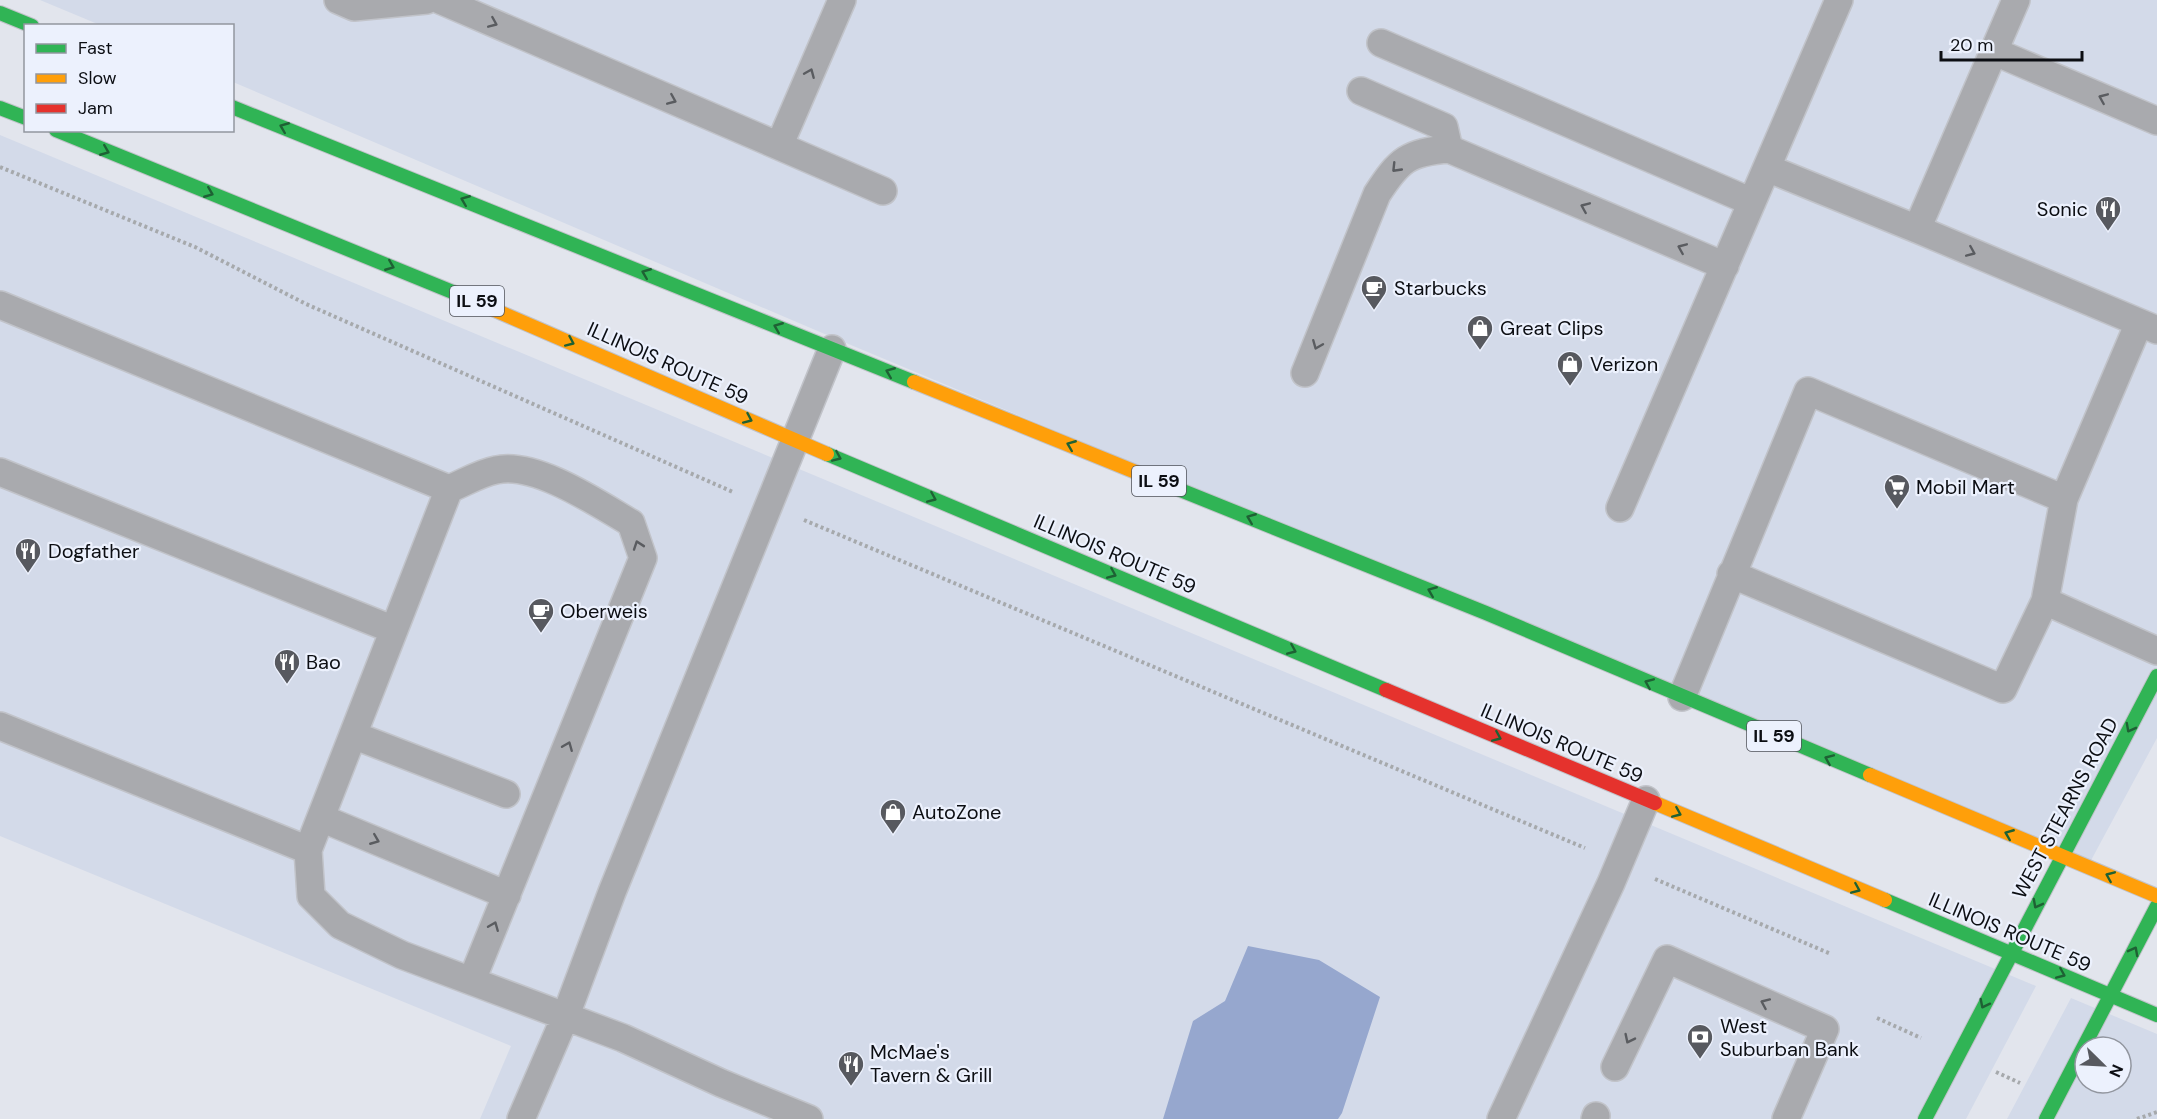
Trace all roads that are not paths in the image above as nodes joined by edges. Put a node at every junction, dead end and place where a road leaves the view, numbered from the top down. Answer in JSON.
{"nodes":[{"id":1,"x":338,"y":0,"type":"edge"},
{"id":2,"x":427,"y":0,"type":"edge"},
{"id":3,"x":440,"y":0,"type":"edge"},
{"id":4,"x":842,"y":0,"type":"edge"},
{"id":5,"x":1839,"y":0,"type":"edge"},
{"id":6,"x":2016,"y":0,"type":"edge"},
{"id":7,"x":0,"y":13,"type":"edge"},
{"id":8,"x":27,"y":24,"type":"edge"},
{"id":9,"x":1381,"y":43,"type":"dead end"},
{"id":10,"x":1993,"y":51,"type":"junction"},
{"id":11,"x":1361,"y":91,"type":"dead end"},
{"id":12,"x":234,"y":107,"type":"edge"},
{"id":13,"x":0,"y":108,"type":"edge"},
{"id":14,"x":24,"y":117,"type":"edge"},
{"id":15,"x":2157,"y":121,"type":"edge"},
{"id":16,"x":61,"y":132,"type":"edge"},
{"id":17,"x":779,"y":146,"type":"junction"},
{"id":18,"x":1449,"y":149,"type":"junction"},
{"id":19,"x":1767,"y":168,"type":"junction"},
{"id":20,"x":884,"y":191,"type":"dead end"},
{"id":21,"x":1752,"y":202,"type":"junction"},
{"id":22,"x":1917,"y":229,"type":"junction"},
{"id":23,"x":1725,"y":266,"type":"junction"},
{"id":24,"x":0,"y":305,"type":"edge"},
{"id":25,"x":2148,"y":327,"type":"edge"},
{"id":26,"x":832,"y":349,"type":"junction"},
{"id":27,"x":1305,"y":373,"type":"dead end"},
{"id":28,"x":795,"y":440,"type":"junction"},
{"id":29,"x":0,"y":472,"type":"edge"},
{"id":30,"x":449,"y":489,"type":"junction"},
{"id":31,"x":2064,"y":499,"type":"junction"},
{"id":32,"x":1620,"y":508,"type":"dead end"},
{"id":33,"x":1731,"y":574,"type":"junction"},
{"id":34,"x":2045,"y":601,"type":"junction"},
{"id":35,"x":394,"y":630,"type":"junction"},
{"id":36,"x":2157,"y":651,"type":"edge"},
{"id":37,"x":2157,"y":676,"type":"edge"},
{"id":38,"x":1682,"y":697,"type":"junction"},
{"id":39,"x":0,"y":726,"type":"edge"},
{"id":40,"x":353,"y":735,"type":"junction"},
{"id":41,"x":506,"y":794,"type":"dead end"},
{"id":42,"x":1646,"y":800,"type":"junction"},
{"id":43,"x":321,"y":818,"type":"junction"},
{"id":44,"x":308,"y":850,"type":"junction"},
{"id":45,"x":2063,"y":856,"type":"junction"},
{"id":46,"x":507,"y":894,"type":"junction"},
{"id":47,"x":2157,"y":896,"type":"edge"},
{"id":48,"x":2157,"y":906,"type":"edge"},
{"id":49,"x":2011,"y":952,"type":"junction"},
{"id":50,"x":472,"y":980,"type":"junction"},
{"id":51,"x":2110,"y":995,"type":"junction"},
{"id":52,"x":566,"y":1015,"type":"junction"},
{"id":53,"x":2157,"y":1015,"type":"edge"},
{"id":54,"x":1615,"y":1067,"type":"dead end"},
{"id":55,"x":522,"y":1119,"type":"edge"},
{"id":56,"x":809,"y":1119,"type":"edge"},
{"id":57,"x":1501,"y":1119,"type":"edge"},
{"id":58,"x":1786,"y":1119,"type":"edge"},
{"id":59,"x":1925,"y":1119,"type":"edge"},
{"id":60,"x":2046,"y":1119,"type":"edge"}],
"edges":[{"from":1,"to":2,"type":"lane"},
{"from":3,"to":17,"type":"lane","one_way":true},
{"from":17,"to":4,"type":"lane","one_way":true},
{"from":5,"to":19,"type":"lane"},
{"from":6,"to":10,"type":"lane"},
{"from":7,"to":8,"type":"main road"},
{"from":9,"to":21,"type":"lane"},
{"from":15,"to":10,"type":"lane","one_way":true},
{"from":10,"to":22,"type":"lane"},
{"from":11,"to":18,"type":"lane"},
{"from":26,"to":12,"type":"main road","number":"IL 59","one_way":true},
{"from":13,"to":14,"type":"main road"},
{"from":16,"to":28,"type":"main road","name":"ILLINOIS ROUTE 59","number":"IL 59","one_way":true},
{"from":17,"to":20,"type":"lane"},
{"from":23,"to":18,"type":"lane","one_way":true},
{"from":18,"to":27,"type":"lane","one_way":true},
{"from":19,"to":21,"type":"lane"},
{"from":19,"to":22,"type":"lane"},
{"from":21,"to":23,"type":"lane"},
{"from":22,"to":25,"type":"lane","one_way":true},
{"from":23,"to":32,"type":"lane"},
{"from":24,"to":30,"type":"lane"},
{"from":25,"to":31,"type":"lane"},
{"from":26,"to":28,"type":"lane"},
{"from":38,"to":26,"type":"main road","number":"IL 59","one_way":true},
{"from":28,"to":42,"type":"main road","name":"ILLINOIS ROUTE 59","number":"IL 59","one_way":true},
{"from":28,"to":52,"type":"lane"},
{"from":29,"to":35,"type":"lane"},
{"from":30,"to":35,"type":"lane"},
{"from":46,"to":30,"type":"lane","one_way":true},
{"from":31,"to":33,"type":"lane"},
{"from":31,"to":34,"type":"lane"},
{"from":33,"to":34,"type":"lane"},
{"from":33,"to":38,"type":"lane"},
{"from":34,"to":36,"type":"lane"},
{"from":35,"to":40,"type":"lane"},
{"from":37,"to":45,"type":"main road","name":"WEST STEARNS ROAD","one_way":true},
{"from":45,"to":38,"type":"main road","number":"IL 59","one_way":true},
{"from":39,"to":44,"type":"lane"},
{"from":40,"to":41,"type":"lane"},
{"from":40,"to":43,"type":"lane"},
{"from":42,"to":49,"type":"main road","name":"ILLINOIS ROUTE 59","number":"IL 59","one_way":true},
{"from":42,"to":57,"type":"lane"},
{"from":43,"to":44,"type":"lane"},
{"from":43,"to":46,"type":"lane","one_way":true},
{"from":44,"to":50,"type":"lane"},
{"from":47,"to":45,"type":"main road","number":"IL 59","one_way":true},
{"from":45,"to":49,"type":"main road","name":"WEST STEARNS ROAD","one_way":true},
{"from":50,"to":46,"type":"lane","one_way":true},
{"from":51,"to":48,"type":"main road","one_way":true},
{"from":49,"to":51,"type":"main road","name":"ILLINOIS ROUTE 59","number":"IL 59","one_way":true},
{"from":49,"to":59,"type":"main road","name":"WEST STEARNS ROAD","one_way":true},
{"from":50,"to":52,"type":"lane"},
{"from":51,"to":53,"type":"main road","name":"ILLINOIS ROUTE 59","number":"IL 59"},
{"from":51,"to":60,"type":"main road"},
{"from":52,"to":55,"type":"lane"},
{"from":52,"to":56,"type":"lane"},
{"from":58,"to":54,"type":"lane","one_way":true}]}
